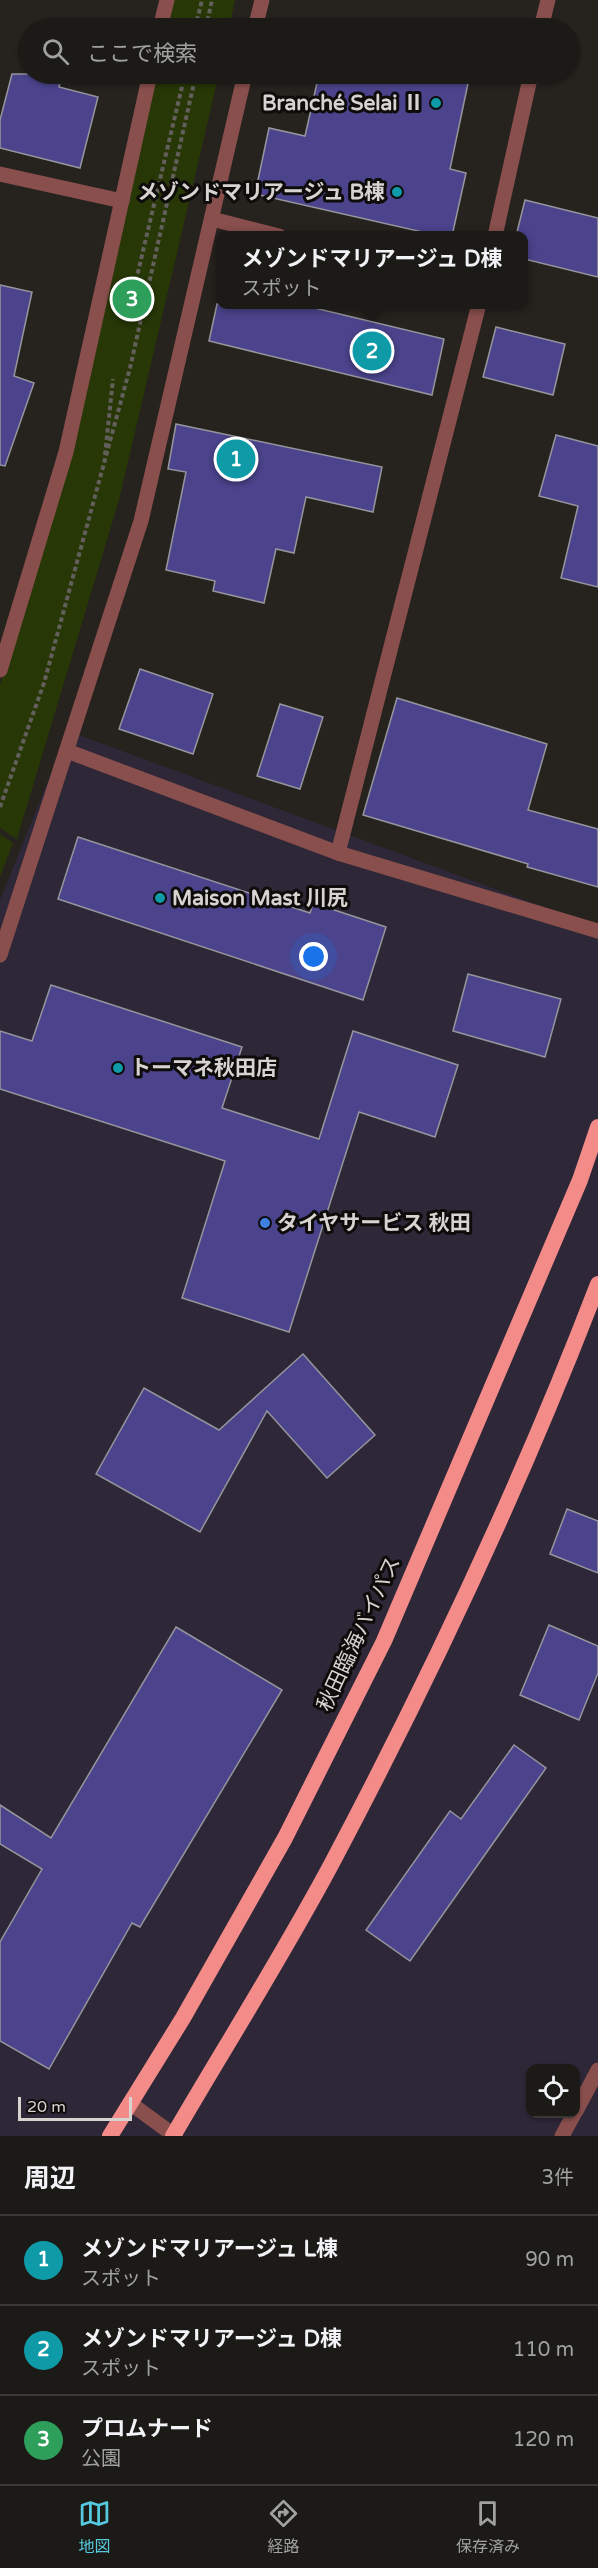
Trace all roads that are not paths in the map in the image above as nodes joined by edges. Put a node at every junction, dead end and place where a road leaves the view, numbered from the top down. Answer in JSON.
{"nodes":[{"id":1,"x":167,"y":0,"type":"edge"},
{"id":2,"x":262,"y":0,"type":"edge"},
{"id":3,"x":548,"y":0,"type":"edge"},
{"id":4,"x":162,"y":18,"type":"edge"},
{"id":5,"x":258,"y":18,"type":"edge"},
{"id":6,"x":544,"y":18,"type":"edge"},
{"id":7,"x":148,"y":84,"type":"edge"},
{"id":8,"x":243,"y":84,"type":"edge"},
{"id":9,"x":529,"y":84,"type":"edge"},
{"id":10,"x":0,"y":174,"type":"edge"},
{"id":11,"x":122,"y":201,"type":"junction"},
{"id":12,"x":212,"y":219,"type":"junction"},
{"id":13,"x":259,"y":231,"type":"edge"},
{"id":14,"x":496,"y":231,"type":"edge"},
{"id":15,"x":478,"y":309,"type":"edge"},
{"id":16,"x":0,"y":670,"type":"edge"},
{"id":17,"x":67,"y":751,"type":"junction"},
{"id":18,"x":338,"y":853,"type":"junction"},
{"id":19,"x":598,"y":931,"type":"edge"},
{"id":20,"x":0,"y":955,"type":"edge"},
{"id":21,"x":598,"y":1127,"type":"edge"},
{"id":22,"x":598,"y":1284,"type":"edge"},
{"id":23,"x":598,"y":2070,"type":"edge"},
{"id":24,"x":130,"y":2103,"type":"junction"},
{"id":25,"x":580,"y":2103,"type":"edge"},
{"id":26,"x":572,"y":2118,"type":"edge"},
{"id":27,"x":110,"y":2136,"type":"edge"},
{"id":28,"x":174,"y":2136,"type":"edge"},
{"id":29,"x":562,"y":2136,"type":"edge"}],
"edges":[{"from":1,"to":4,"type":"street"},
{"from":2,"to":5,"type":"street"},
{"from":3,"to":6,"type":"street"},
{"from":7,"to":11,"type":"street"},
{"from":8,"to":12,"type":"street"},
{"from":9,"to":14,"type":"street"},
{"from":10,"to":11,"type":"street"},
{"from":11,"to":16,"type":"street"},
{"from":12,"to":13,"type":"street"},
{"from":12,"to":17,"type":"street"},
{"from":15,"to":18,"type":"street"},
{"from":17,"to":18,"type":"street"},
{"from":17,"to":20,"type":"street"},
{"from":18,"to":19,"type":"street"},
{"from":21,"to":24,"type":"highway","name":"秋田臨海バイパス"},
{"from":22,"to":28,"type":"highway"},
{"from":23,"to":25,"type":"street"},
{"from":24,"to":27,"type":"highway","name":"秋田臨海バイパス"},
{"from":24,"to":28,"type":"street"},
{"from":26,"to":29,"type":"street"}]}
